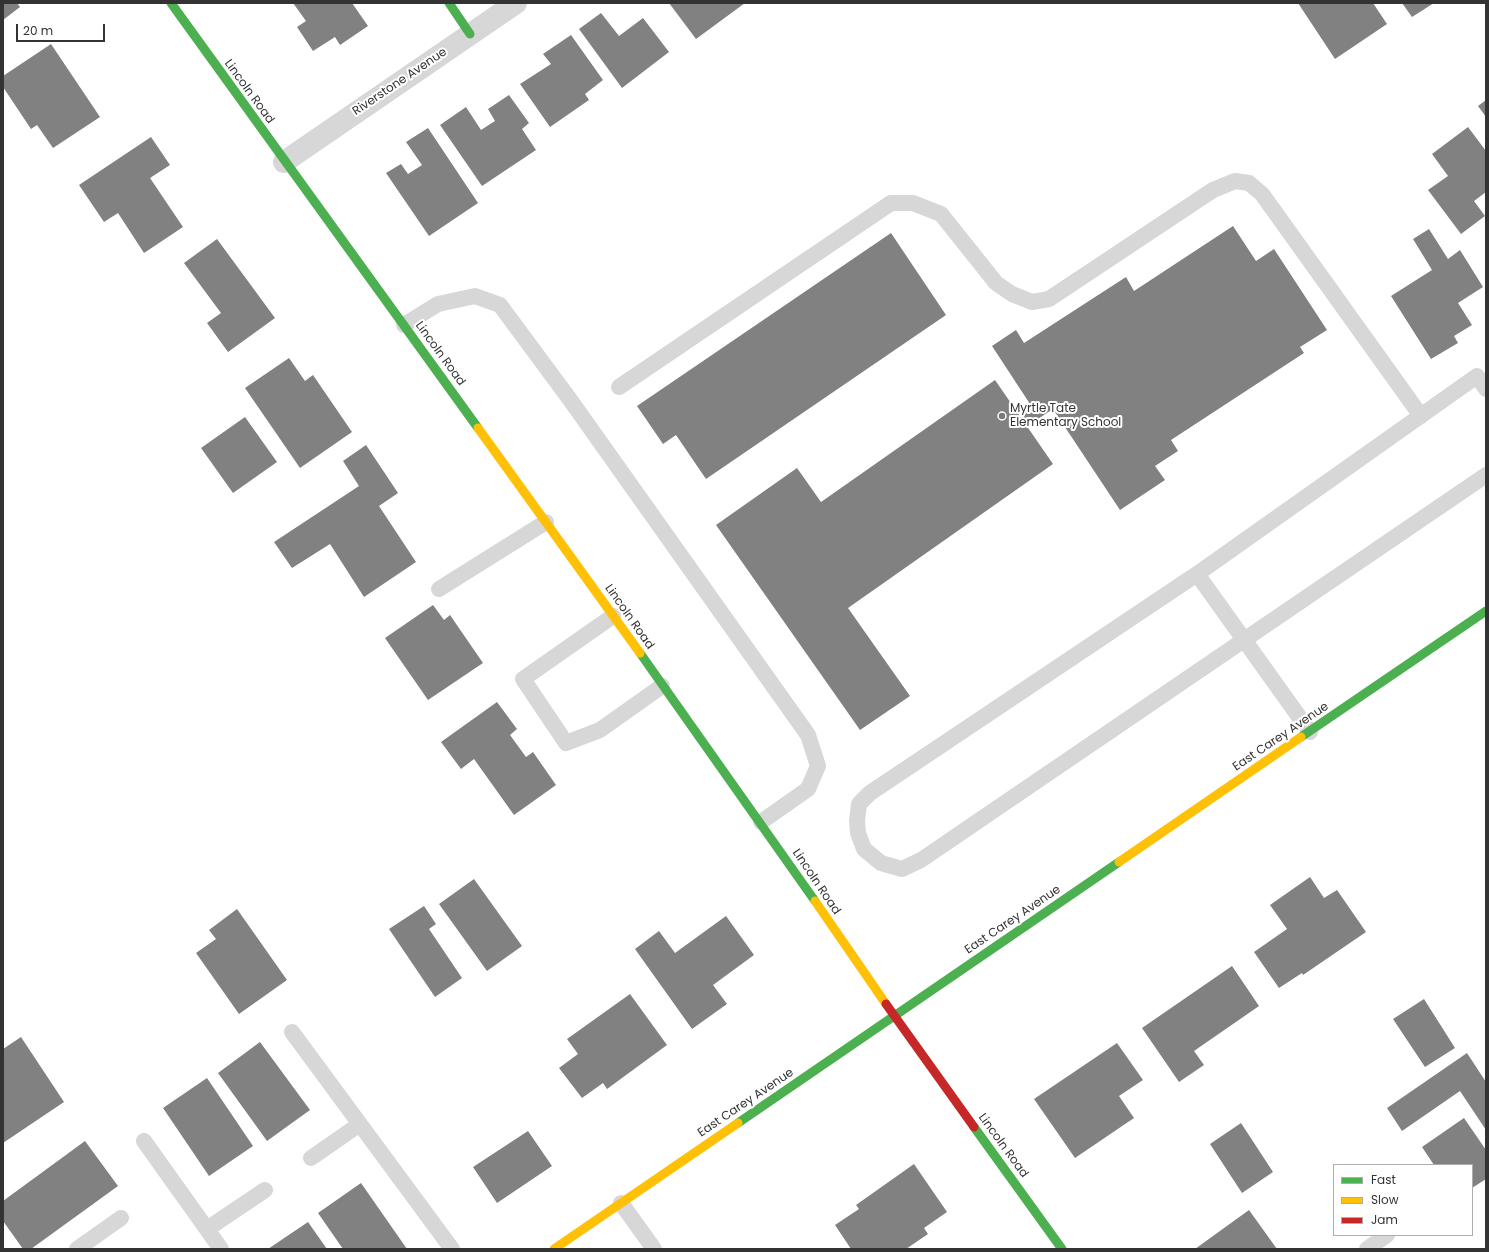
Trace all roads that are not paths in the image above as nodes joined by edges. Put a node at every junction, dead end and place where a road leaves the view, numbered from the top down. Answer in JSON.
{"nodes":[{"id":1,"x":171,"y":3,"type":"edge"},
{"id":2,"x":448,"y":3,"type":"edge"},
{"id":3,"x":516,"y":3,"type":"edge"},
{"id":4,"x":470,"y":34,"type":"junction"},
{"id":5,"x":284,"y":162,"type":"junction"},
{"id":6,"x":404,"y":325,"type":"junction"},
{"id":7,"x":619,"y":387,"type":"dead end"},
{"id":8,"x":1486,"y":389,"type":"edge"},
{"id":9,"x":1421,"y":416,"type":"junction"},
{"id":10,"x":1486,"y":475,"type":"edge"},
{"id":11,"x":546,"y":522,"type":"junction"},
{"id":12,"x":1197,"y":574,"type":"junction"},
{"id":13,"x":439,"y":590,"type":"dead end"},
{"id":14,"x":1486,"y":611,"type":"edge"},
{"id":15,"x":613,"y":616,"type":"junction"},
{"id":16,"x":1244,"y":640,"type":"junction"},
{"id":17,"x":662,"y":686,"type":"junction"},
{"id":18,"x":1310,"y":732,"type":"junction"},
{"id":19,"x":761,"y":822,"type":"junction"},
{"id":20,"x":894,"y":1016,"type":"junction"},
{"id":21,"x":292,"y":1032,"type":"dead end"},
{"id":22,"x":360,"y":1124,"type":"junction"},
{"id":23,"x":144,"y":1141,"type":"dead end"},
{"id":24,"x":311,"y":1158,"type":"dead end"},
{"id":25,"x":265,"y":1190,"type":"dead end"},
{"id":26,"x":621,"y":1203,"type":"junction"},
{"id":27,"x":121,"y":1218,"type":"dead end"},
{"id":28,"x":207,"y":1229,"type":"junction"},
{"id":29,"x":1386,"y":1236,"type":"edge"},
{"id":30,"x":77,"y":1249,"type":"edge"},
{"id":31,"x":221,"y":1249,"type":"edge"},
{"id":32,"x":452,"y":1249,"type":"edge"},
{"id":33,"x":554,"y":1249,"type":"edge"},
{"id":34,"x":654,"y":1249,"type":"edge"},
{"id":35,"x":1062,"y":1249,"type":"edge"},
{"id":36,"x":1367,"y":1249,"type":"edge"}],
"edges":[{"from":1,"to":5,"type":"street","name":"Lincoln Road"},
{"from":2,"to":4,"type":"street"},
{"from":3,"to":4,"type":"street","name":"Riverstone Avenue"},
{"from":4,"to":5,"type":"street","name":"Riverstone Avenue"},
{"from":5,"to":6,"type":"street","name":"Lincoln Road"},
{"from":6,"to":11,"type":"street","name":"Lincoln Road"},
{"from":6,"to":19,"type":"lane"},
{"from":7,"to":9,"type":"lane"},
{"from":8,"to":9,"type":"lane"},
{"from":9,"to":12,"type":"lane"},
{"from":10,"to":16,"type":"lane"},
{"from":11,"to":13,"type":"lane"},
{"from":11,"to":15,"type":"street","name":"Lincoln Road"},
{"from":12,"to":16,"type":"lane"},
{"from":12,"to":16,"type":"lane"},
{"from":14,"to":18,"type":"street","name":"East Carey Avenue"},
{"from":15,"to":17,"type":"street","name":"Lincoln Road"},
{"from":15,"to":17,"type":"lane"},
{"from":16,"to":18,"type":"lane"},
{"from":17,"to":19,"type":"street","name":"Lincoln Road"},
{"from":18,"to":20,"type":"street","name":"East Carey Avenue"},
{"from":19,"to":20,"type":"street","name":"Lincoln Road"},
{"from":20,"to":26,"type":"street","name":"East Carey Avenue"},
{"from":20,"to":35,"type":"street","name":"Lincoln Road"},
{"from":21,"to":22,"type":"lane"},
{"from":22,"to":24,"type":"lane"},
{"from":22,"to":32,"type":"lane"},
{"from":23,"to":28,"type":"lane"},
{"from":25,"to":28,"type":"lane"},
{"from":26,"to":33,"type":"street","name":"East Carey Avenue"},
{"from":26,"to":34,"type":"lane"},
{"from":27,"to":30,"type":"lane"},
{"from":28,"to":31,"type":"lane"},
{"from":29,"to":36,"type":"lane"}]}
